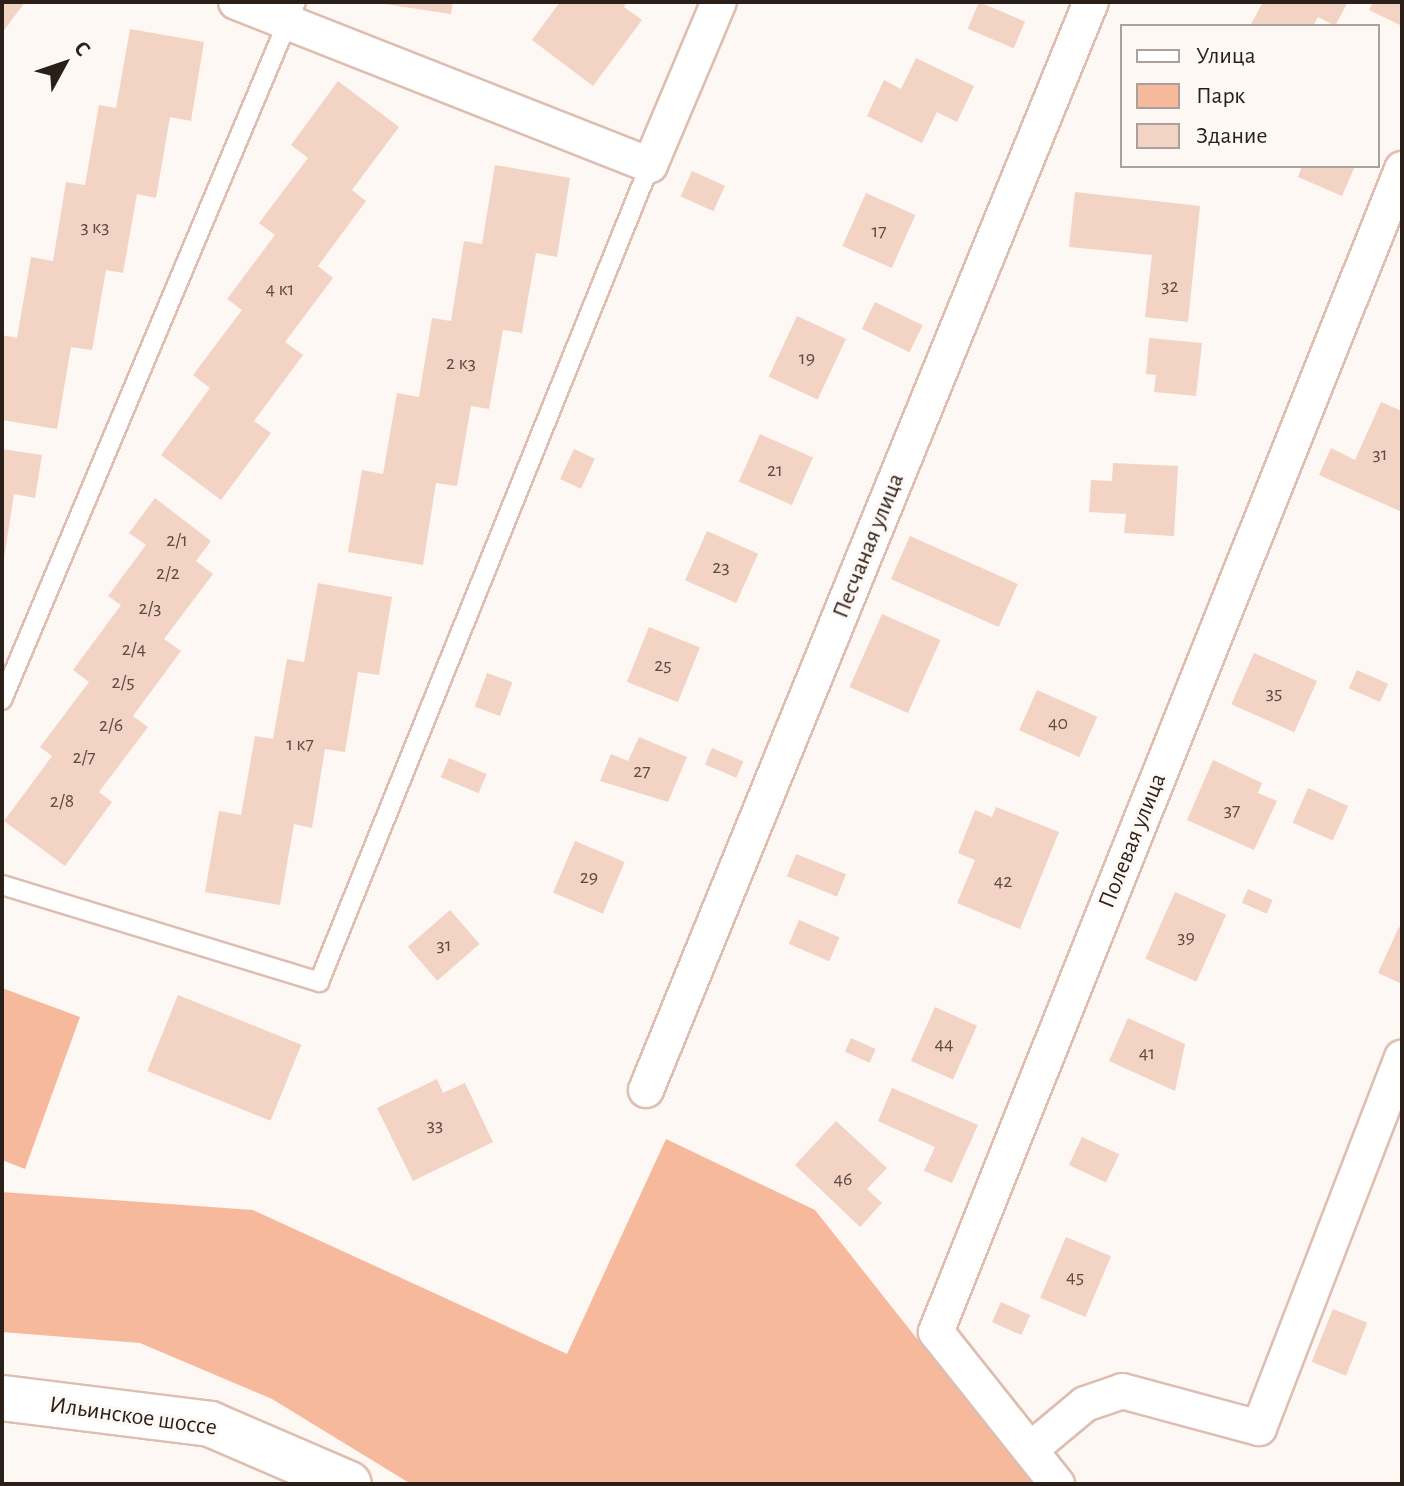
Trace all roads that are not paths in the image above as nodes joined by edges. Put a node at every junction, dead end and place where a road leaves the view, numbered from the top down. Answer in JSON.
{"nodes":[{"id":1,"x":236,"y":2,"type":"edge"},
{"id":2,"x":719,"y":2,"type":"edge"},
{"id":3,"x":1091,"y":2,"type":"edge"},
{"id":4,"x":292,"y":12,"type":"edge"},
{"id":5,"x":650,"y":165,"type":"junction"},
{"id":6,"x":1402,"y":169,"type":"edge"},
{"id":7,"x":2,"y":700,"type":"edge"},
{"id":8,"x":2,"y":885,"type":"edge"},
{"id":9,"x":1402,"y":1058,"type":"edge"},
{"id":10,"x":646,"y":1090,"type":"dead end"},
{"id":11,"x":2,"y":1398,"type":"edge"},
{"id":12,"x":1031,"y":1449,"type":"junction"},
{"id":13,"x":349,"y":1484,"type":"edge"},
{"id":14,"x":1057,"y":1484,"type":"edge"}],
"edges":[{"from":1,"to":4,"type":"street"},
{"from":2,"to":5,"type":"street"},
{"from":3,"to":10,"type":"street","name":"Песчаная улица"},
{"from":4,"to":5,"type":"street"},
{"from":4,"to":7,"type":"lane"},
{"from":5,"to":8,"type":"lane"},
{"from":6,"to":12,"type":"street","name":"Полевая улица"},
{"from":9,"to":12,"type":"street"},
{"from":11,"to":13,"type":"main road","name":"Ильинское шоссе"},
{"from":12,"to":14,"type":"street","name":"Полевая улица"}]}
